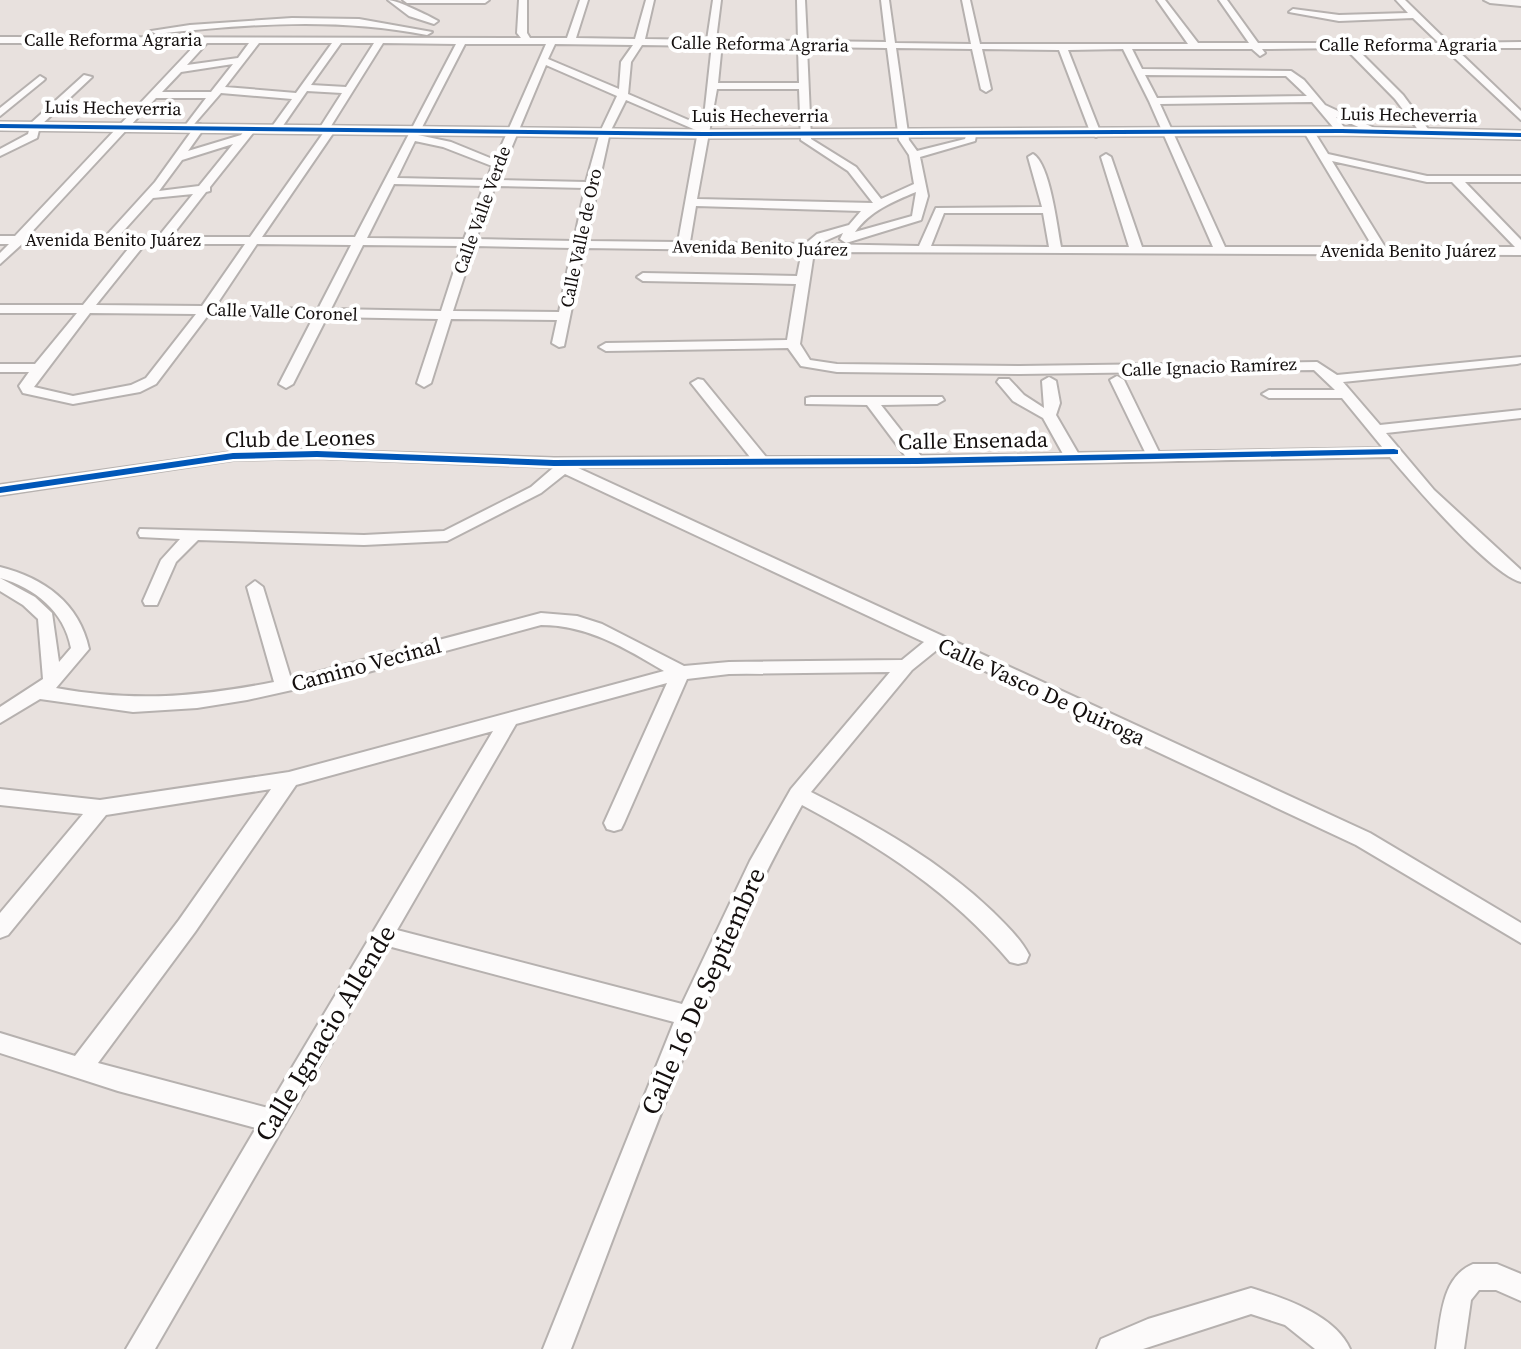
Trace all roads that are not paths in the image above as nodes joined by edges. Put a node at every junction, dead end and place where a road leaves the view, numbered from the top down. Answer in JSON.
{"nodes":[{"id":1,"x":392,"y":0,"type":"edge"},
{"id":2,"x":407,"y":0,"type":"edge"},
{"id":3,"x":485,"y":0,"type":"edge"},
{"id":4,"x":523,"y":0,"type":"edge"},
{"id":5,"x":584,"y":0,"type":"edge"},
{"id":6,"x":650,"y":0,"type":"edge"},
{"id":7,"x":717,"y":0,"type":"edge"},
{"id":8,"x":801,"y":0,"type":"edge"},
{"id":9,"x":885,"y":0,"type":"edge"},
{"id":10,"x":966,"y":0,"type":"edge"},
{"id":11,"x":1161,"y":0,"type":"edge"},
{"id":12,"x":1223,"y":0,"type":"edge"},
{"id":13,"x":1400,"y":0,"type":"edge"},
{"id":14,"x":1490,"y":0,"type":"edge"},
{"id":15,"x":442,"y":1,"type":"edge"},
{"id":16,"x":1284,"y":1,"type":"edge"},
{"id":17,"x":1521,"y":3,"type":"edge"},
{"id":18,"x":1293,"y":12,"type":"junction"},
{"id":19,"x":1415,"y":15,"type":"junction"},
{"id":20,"x":434,"y":21,"type":"junction"},
{"id":21,"x":1302,"y":23,"type":"dead end"},
{"id":22,"x":1311,"y":35,"type":"dead end"},
{"id":23,"x":424,"y":37,"type":"junction"},
{"id":24,"x":0,"y":40,"type":"edge"},
{"id":25,"x":65,"y":40,"type":"junction"},
{"id":26,"x":204,"y":41,"type":"junction"},
{"id":27,"x":256,"y":41,"type":"junction"},
{"id":28,"x":338,"y":41,"type":"junction"},
{"id":29,"x":380,"y":41,"type":"junction"},
{"id":30,"x":571,"y":41,"type":"junction"},
{"id":31,"x":461,"y":42,"type":"junction"},
{"id":32,"x":528,"y":42,"type":"junction"},
{"id":33,"x":551,"y":42,"type":"junction"},
{"id":34,"x":639,"y":43,"type":"junction"},
{"id":35,"x":711,"y":44,"type":"junction"},
{"id":36,"x":804,"y":45,"type":"junction"},
{"id":37,"x":891,"y":45,"type":"junction"},
{"id":38,"x":1125,"y":45,"type":"junction"},
{"id":39,"x":1194,"y":45,"type":"junction"},
{"id":40,"x":1347,"y":45,"type":"junction"},
{"id":41,"x":1444,"y":45,"type":"junction"},
{"id":42,"x":1521,"y":45,"type":"edge"},
{"id":43,"x":976,"y":46,"type":"junction"},
{"id":44,"x":1062,"y":46,"type":"junction"},
{"id":45,"x":1254,"y":46,"type":"junction"},
{"id":46,"x":1320,"y":46,"type":"junction"},
{"id":47,"x":243,"y":60,"type":"junction"},
{"id":48,"x":543,"y":60,"type":"junction"},
{"id":49,"x":179,"y":69,"type":"junction"},
{"id":50,"x":1274,"y":71,"type":"junction"},
{"id":51,"x":1141,"y":72,"type":"junction"},
{"id":52,"x":87,"y":77,"type":"dead end"},
{"id":53,"x":40,"y":79,"type":"dead end"},
{"id":54,"x":712,"y":86,"type":"junction"},
{"id":55,"x":805,"y":86,"type":"junction"},
{"id":56,"x":986,"y":89,"type":"dead end"},
{"id":57,"x":347,"y":90,"type":"junction"},
{"id":58,"x":299,"y":92,"type":"junction"},
{"id":59,"x":217,"y":93,"type":"junction"},
{"id":60,"x":156,"y":95,"type":"junction"},
{"id":61,"x":623,"y":95,"type":"junction"},
{"id":62,"x":1503,"y":99,"type":"junction"},
{"id":63,"x":1521,"y":99,"type":"edge"},
{"id":64,"x":1154,"y":101,"type":"junction"},
{"id":65,"x":1317,"y":102,"type":"junction"},
{"id":66,"x":0,"y":113,"type":"edge"},
{"id":67,"x":1521,"y":117,"type":"edge"},
{"id":68,"x":28,"y":125,"type":"junction"},
{"id":69,"x":125,"y":126,"type":"junction"},
{"id":70,"x":194,"y":127,"type":"junction"},
{"id":71,"x":276,"y":128,"type":"junction"},
{"id":72,"x":328,"y":129,"type":"junction"},
{"id":73,"x":511,"y":131,"type":"junction"},
{"id":74,"x":1342,"y":131,"type":"junction"},
{"id":75,"x":249,"y":132,"type":"junction"},
{"id":76,"x":605,"y":132,"type":"junction"},
{"id":77,"x":703,"y":132,"type":"junction"},
{"id":78,"x":1309,"y":132,"type":"junction"},
{"id":79,"x":1378,"y":132,"type":"junction"},
{"id":80,"x":806,"y":133,"type":"junction"},
{"id":81,"x":903,"y":133,"type":"junction"},
{"id":82,"x":1426,"y":133,"type":"junction"},
{"id":83,"x":414,"y":134,"type":"junction"},
{"id":84,"x":1096,"y":134,"type":"junction"},
{"id":85,"x":1168,"y":134,"type":"junction"},
{"id":86,"x":2,"y":135,"type":"edge"},
{"id":87,"x":971,"y":135,"type":"junction"},
{"id":88,"x":1521,"y":135,"type":"edge"},
{"id":89,"x":0,"y":153,"type":"edge"},
{"id":90,"x":914,"y":155,"type":"junction"},
{"id":91,"x":181,"y":157,"type":"junction"},
{"id":92,"x":1033,"y":157,"type":"dead end"},
{"id":93,"x":1106,"y":157,"type":"dead end"},
{"id":94,"x":1327,"y":157,"type":"junction"},
{"id":95,"x":499,"y":165,"type":"junction"},
{"id":96,"x":1521,"y":179,"type":"edge"},
{"id":97,"x":1456,"y":180,"type":"junction"},
{"id":98,"x":393,"y":181,"type":"junction"},
{"id":99,"x":494,"y":182,"type":"junction"},
{"id":100,"x":591,"y":185,"type":"junction"},
{"id":101,"x":920,"y":186,"type":"junction"},
{"id":102,"x":206,"y":189,"type":"junction"},
{"id":103,"x":150,"y":195,"type":"junction"},
{"id":104,"x":689,"y":202,"type":"junction"},
{"id":105,"x":874,"y":206,"type":"junction"},
{"id":106,"x":940,"y":210,"type":"junction"},
{"id":107,"x":1047,"y":210,"type":"junction"},
{"id":108,"x":917,"y":218,"type":"junction"},
{"id":109,"x":846,"y":239,"type":"junction"},
{"id":110,"x":0,"y":240,"type":"edge"},
{"id":111,"x":19,"y":240,"type":"junction"},
{"id":112,"x":109,"y":240,"type":"junction"},
{"id":113,"x":141,"y":241,"type":"junction"},
{"id":114,"x":161,"y":241,"type":"junction"},
{"id":115,"x":255,"y":241,"type":"junction"},
{"id":116,"x":360,"y":241,"type":"junction"},
{"id":117,"x":468,"y":244,"type":"junction"},
{"id":118,"x":577,"y":245,"type":"junction"},
{"id":119,"x":683,"y":247,"type":"junction"},
{"id":120,"x":808,"y":249,"type":"junction"},
{"id":121,"x":1136,"y":249,"type":"junction"},
{"id":122,"x":1521,"y":249,"type":"edge"},
{"id":123,"x":923,"y":250,"type":"junction"},
{"id":124,"x":1055,"y":250,"type":"junction"},
{"id":125,"x":1220,"y":250,"type":"junction"},
{"id":126,"x":1381,"y":250,"type":"junction"},
{"id":127,"x":0,"y":260,"type":"edge"},
{"id":128,"x":643,"y":277,"type":"dead end"},
{"id":129,"x":805,"y":280,"type":"junction"},
{"id":130,"x":90,"y":308,"type":"junction"},
{"id":131,"x":0,"y":309,"type":"edge"},
{"id":132,"x":206,"y":310,"type":"junction"},
{"id":133,"x":324,"y":313,"type":"junction"},
{"id":134,"x":564,"y":316,"type":"junction"},
{"id":135,"x":444,"y":317,"type":"junction"},
{"id":136,"x":559,"y":343,"type":"dead end"},
{"id":137,"x":793,"y":344,"type":"junction"},
{"id":138,"x":606,"y":347,"type":"dead end"},
{"id":139,"x":1517,"y":360,"type":"dead end"},
{"id":140,"x":0,"y":368,"type":"edge"},
{"id":141,"x":39,"y":368,"type":"junction"},
{"id":142,"x":1334,"y":379,"type":"junction"},
{"id":143,"x":1117,"y":380,"type":"dead end"},
{"id":144,"x":1049,"y":381,"type":"dead end"},
{"id":145,"x":1004,"y":382,"type":"dead end"},
{"id":146,"x":424,"y":383,"type":"dead end"},
{"id":147,"x":698,"y":383,"type":"dead end"},
{"id":148,"x":286,"y":384,"type":"dead end"},
{"id":149,"x":1269,"y":394,"type":"dead end"},
{"id":150,"x":1346,"y":394,"type":"junction"},
{"id":151,"x":937,"y":400,"type":"dead end"},
{"id":152,"x":811,"y":401,"type":"dead end"},
{"id":153,"x":872,"y":402,"type":"junction"},
{"id":154,"x":1521,"y":414,"type":"edge"},
{"id":155,"x":1049,"y":415,"type":"junction"},
{"id":156,"x":1375,"y":430,"type":"junction"},
{"id":157,"x":1394,"y":452,"type":"junction"},
{"id":158,"x":1154,"y":456,"type":"junction"},
{"id":159,"x":1073,"y":458,"type":"junction"},
{"id":160,"x":761,"y":461,"type":"junction"},
{"id":161,"x":917,"y":461,"type":"junction"},
{"id":162,"x":558,"y":466,"type":"junction"},
{"id":163,"x":0,"y":490,"type":"edge"},
{"id":164,"x":146,"y":533,"type":"dead end"},
{"id":165,"x":192,"y":536,"type":"junction"},
{"id":166,"x":0,"y":572,"type":"edge"},
{"id":167,"x":1521,"y":577,"type":"edge"},
{"id":168,"x":0,"y":584,"type":"edge"},
{"id":169,"x":255,"y":587,"type":"dead end"},
{"id":170,"x":151,"y":601,"type":"dead end"},
{"id":171,"x":935,"y":642,"type":"junction"},
{"id":172,"x":906,"y":666,"type":"junction"},
{"id":173,"x":681,"y":673,"type":"junction"},
{"id":174,"x":284,"y":686,"type":"junction"},
{"id":175,"x":45,"y":687,"type":"junction"},
{"id":176,"x":0,"y":716,"type":"edge"},
{"id":177,"x":511,"y":717,"type":"junction"},
{"id":178,"x":289,"y":779,"type":"junction"},
{"id":179,"x":798,"y":794,"type":"junction"},
{"id":180,"x":0,"y":797,"type":"edge"},
{"id":181,"x":100,"y":808,"type":"junction"},
{"id":182,"x":614,"y":823,"type":"dead end"},
{"id":183,"x":0,"y":929,"type":"edge"},
{"id":184,"x":1521,"y":934,"type":"edge"},
{"id":185,"x":383,"y":936,"type":"junction"},
{"id":186,"x":1018,"y":955,"type":"dead end"},
{"id":187,"x":688,"y":1016,"type":"junction"},
{"id":188,"x":0,"y":1043,"type":"edge"},
{"id":189,"x":80,"y":1068,"type":"junction"},
{"id":190,"x":272,"y":1121,"type":"junction"},
{"id":191,"x":1521,"y":1288,"type":"edge"},
{"id":192,"x":140,"y":1349,"type":"edge"},
{"id":193,"x":557,"y":1349,"type":"edge"},
{"id":194,"x":1111,"y":1349,"type":"edge"},
{"id":195,"x":1336,"y":1349,"type":"edge"},
{"id":196,"x":1450,"y":1349,"type":"edge"}],
"edges":[{"from":1,"to":20,"type":"street"},
{"from":2,"to":15,"type":"street"},
{"from":3,"to":15,"type":"street"},
{"from":4,"to":32,"type":"street"},
{"from":5,"to":30,"type":"street"},
{"from":6,"to":34,"type":"street","name":"Calle Valle de Oro"},
{"from":7,"to":35,"type":"street"},
{"from":8,"to":36,"type":"street"},
{"from":9,"to":37,"type":"street"},
{"from":10,"to":43,"type":"street"},
{"from":11,"to":39,"type":"street"},
{"from":12,"to":45,"type":"street"},
{"from":13,"to":19,"type":"street"},
{"from":14,"to":17,"type":"street"},
{"from":15,"to":20,"type":"street"},
{"from":16,"to":18,"type":"street"},
{"from":18,"to":19,"type":"street"},
{"from":18,"to":21,"type":"street"},
{"from":19,"to":41,"type":"street"},
{"from":20,"to":23,"type":"street"},
{"from":22,"to":46,"type":"street"},
{"from":23,"to":25,"type":"street"},
{"from":23,"to":29,"type":"street","name":"Calle Reforma Agraria"},
{"from":23,"to":31,"type":"street","name":"Calle Reforma Agraria"},
{"from":24,"to":25,"type":"street","name":"Calle Reforma Agraria"},
{"from":25,"to":26,"type":"street","name":"Calle Reforma Agraria"},
{"from":26,"to":27,"type":"street","name":"Calle Reforma Agraria"},
{"from":26,"to":49,"type":"street"},
{"from":27,"to":28,"type":"street","name":"Calle Reforma Agraria"},
{"from":27,"to":47,"type":"street"},
{"from":28,"to":29,"type":"street","name":"Calle Reforma Agraria"},
{"from":28,"to":58,"type":"street"},
{"from":29,"to":57,"type":"street"},
{"from":30,"to":33,"type":"street","name":"Calle Reforma Agraria"},
{"from":30,"to":34,"type":"street","name":"Calle Reforma Agraria"},
{"from":31,"to":32,"type":"street","name":"Calle Reforma Agraria"},
{"from":31,"to":83,"type":"street"},
{"from":32,"to":33,"type":"street","name":"Calle Reforma Agraria"},
{"from":33,"to":48,"type":"street","name":"Calle Valle Verde"},
{"from":34,"to":35,"type":"street","name":"Calle Reforma Agraria"},
{"from":34,"to":61,"type":"street","name":"Calle Valle de Oro"},
{"from":35,"to":36,"type":"street","name":"Calle Reforma Agraria"},
{"from":35,"to":54,"type":"street"},
{"from":36,"to":37,"type":"street","name":"Calle Reforma Agraria"},
{"from":36,"to":55,"type":"street"},
{"from":37,"to":43,"type":"street","name":"Calle Reforma Agraria"},
{"from":37,"to":81,"type":"street"},
{"from":38,"to":39,"type":"street","name":"Calle Reforma Agraria"},
{"from":38,"to":44,"type":"street","name":"Calle Reforma Agraria"},
{"from":38,"to":51,"type":"street"},
{"from":39,"to":45,"type":"street","name":"Calle Reforma Agraria"},
{"from":40,"to":41,"type":"street","name":"Calle Reforma Agraria"},
{"from":40,"to":46,"type":"street","name":"Calle Reforma Agraria"},
{"from":40,"to":82,"type":"street"},
{"from":41,"to":42,"type":"street","name":"Calle Reforma Agraria"},
{"from":41,"to":62,"type":"street"},
{"from":43,"to":44,"type":"street","name":"Calle Reforma Agraria"},
{"from":43,"to":56,"type":"street"},
{"from":44,"to":84,"type":"street"},
{"from":45,"to":46,"type":"street","name":"Calle Reforma Agraria"},
{"from":45,"to":50,"type":"street"},
{"from":47,"to":49,"type":"street"},
{"from":47,"to":59,"type":"street"},
{"from":48,"to":61,"type":"street"},
{"from":48,"to":73,"type":"street","name":"Calle Valle Verde"},
{"from":49,"to":60,"type":"street"},
{"from":50,"to":51,"type":"street"},
{"from":50,"to":65,"type":"street"},
{"from":51,"to":64,"type":"street"},
{"from":52,"to":68,"type":"street"},
{"from":53,"to":66,"type":"street"},
{"from":54,"to":55,"type":"street"},
{"from":54,"to":77,"type":"street"},
{"from":55,"to":80,"type":"street"},
{"from":57,"to":58,"type":"street"},
{"from":57,"to":72,"type":"street"},
{"from":58,"to":59,"type":"street"},
{"from":58,"to":71,"type":"street"},
{"from":59,"to":60,"type":"street"},
{"from":59,"to":70,"type":"street"},
{"from":60,"to":69,"type":"street"},
{"from":61,"to":76,"type":"street","name":"Calle Valle de Oro"},
{"from":61,"to":77,"type":"street"},
{"from":62,"to":63,"type":"street"},
{"from":62,"to":67,"type":"street"},
{"from":64,"to":65,"type":"street"},
{"from":64,"to":85,"type":"street"},
{"from":65,"to":74,"type":"street"},
{"from":65,"to":79,"type":"street"},
{"from":68,"to":69,"type":"street","name":"Luis Hecheverria"},
{"from":68,"to":86,"type":"street","name":"Luis Hecheverria"},
{"from":68,"to":89,"type":"street"},
{"from":69,"to":70,"type":"street","name":"Luis Hecheverria"},
{"from":69,"to":111,"type":"street"},
{"from":70,"to":75,"type":"street","name":"Luis Hecheverria"},
{"from":70,"to":91,"type":"street"},
{"from":71,"to":72,"type":"street","name":"Luis Hecheverria"},
{"from":71,"to":75,"type":"street","name":"Luis Hecheverria"},
{"from":72,"to":83,"type":"street","name":"Luis Hecheverria"},
{"from":72,"to":115,"type":"street"},
{"from":73,"to":76,"type":"street","name":"Luis Hecheverria"},
{"from":73,"to":83,"type":"street","name":"Luis Hecheverria"},
{"from":73,"to":95,"type":"street","name":"Calle Valle Verde"},
{"from":74,"to":78,"type":"street","name":"Luis Hecheverria"},
{"from":74,"to":79,"type":"street","name":"Luis Hecheverria"},
{"from":75,"to":91,"type":"street"},
{"from":75,"to":102,"type":"street"},
{"from":76,"to":77,"type":"street","name":"Luis Hecheverria"},
{"from":76,"to":100,"type":"street","name":"Calle Valle de Oro"},
{"from":77,"to":80,"type":"street","name":"Luis Hecheverria"},
{"from":77,"to":104,"type":"street"},
{"from":78,"to":85,"type":"street","name":"Luis Hecheverria"},
{"from":78,"to":94,"type":"street"},
{"from":79,"to":82,"type":"street","name":"Luis Hecheverria"},
{"from":80,"to":81,"type":"street","name":"Luis Hecheverria"},
{"from":80,"to":105,"type":"street"},
{"from":81,"to":87,"type":"street","name":"Luis Hecheverria"},
{"from":81,"to":90,"type":"street"},
{"from":82,"to":88,"type":"street","name":"Luis Hecheverria"},
{"from":83,"to":95,"type":"street"},
{"from":83,"to":98,"type":"street"},
{"from":84,"to":85,"type":"street","name":"Luis Hecheverria"},
{"from":84,"to":87,"type":"street","name":"Luis Hecheverria"},
{"from":85,"to":125,"type":"street"},
{"from":87,"to":90,"type":"street"},
{"from":90,"to":101,"type":"street"},
{"from":91,"to":103,"type":"street"},
{"from":92,"to":107,"type":"street"},
{"from":93,"to":121,"type":"street"},
{"from":94,"to":97,"type":"street"},
{"from":94,"to":126,"type":"street"},
{"from":95,"to":99,"type":"street","name":"Calle Valle Verde"},
{"from":96,"to":97,"type":"street"},
{"from":97,"to":122,"type":"street"},
{"from":98,"to":99,"type":"street"},
{"from":98,"to":116,"type":"street"},
{"from":99,"to":100,"type":"street"},
{"from":99,"to":117,"type":"street","name":"Calle Valle Verde"},
{"from":100,"to":118,"type":"street","name":"Calle Valle de Oro"},
{"from":101,"to":105,"type":"street"},
{"from":101,"to":108,"type":"street"},
{"from":102,"to":103,"type":"street"},
{"from":102,"to":114,"type":"street"},
{"from":103,"to":112,"type":"street"},
{"from":104,"to":105,"type":"street"},
{"from":104,"to":119,"type":"street"},
{"from":105,"to":109,"type":"street"},
{"from":106,"to":107,"type":"street"},
{"from":106,"to":108,"type":"street"},
{"from":106,"to":123,"type":"street"},
{"from":107,"to":124,"type":"street"},
{"from":108,"to":109,"type":"street"},
{"from":109,"to":120,"type":"street","name":"Avenida Benito Juárez"},
{"from":109,"to":120,"type":"street"},
{"from":109,"to":123,"type":"street","name":"Avenida Benito Juárez"},
{"from":110,"to":111,"type":"street","name":"Avenida Benito Juárez"},
{"from":111,"to":112,"type":"street","name":"Avenida Benito Juárez"},
{"from":111,"to":127,"type":"street"},
{"from":112,"to":113,"type":"street","name":"Avenida Benito Juárez"},
{"from":113,"to":114,"type":"street","name":"Avenida Benito Juárez"},
{"from":113,"to":130,"type":"street"},
{"from":114,"to":115,"type":"street","name":"Avenida Benito Juárez"},
{"from":115,"to":116,"type":"street","name":"Avenida Benito Juárez"},
{"from":115,"to":132,"type":"street"},
{"from":116,"to":117,"type":"street","name":"Avenida Benito Juárez"},
{"from":116,"to":133,"type":"street"},
{"from":117,"to":118,"type":"street","name":"Avenida Benito Juárez"},
{"from":117,"to":135,"type":"street","name":"Calle Valle Verde"},
{"from":118,"to":119,"type":"street","name":"Avenida Benito Juárez"},
{"from":118,"to":134,"type":"street","name":"Calle Valle de Oro"},
{"from":119,"to":120,"type":"street","name":"Avenida Benito Juárez"},
{"from":120,"to":129,"type":"street"},
{"from":121,"to":124,"type":"street","name":"Avenida Benito Juárez"},
{"from":121,"to":125,"type":"street","name":"Avenida Benito Juárez"},
{"from":122,"to":126,"type":"street","name":"Avenida Benito Juárez"},
{"from":123,"to":124,"type":"street","name":"Avenida Benito Juárez"},
{"from":125,"to":126,"type":"street","name":"Avenida Benito Juárez"},
{"from":128,"to":129,"type":"street"},
{"from":129,"to":137,"type":"street"},
{"from":130,"to":131,"type":"street","name":"Calle Valle Coronel"},
{"from":130,"to":132,"type":"street","name":"Calle Valle Coronel"},
{"from":130,"to":141,"type":"street"},
{"from":132,"to":133,"type":"street","name":"Calle Valle Coronel"},
{"from":132,"to":141,"type":"street"},
{"from":133,"to":135,"type":"street","name":"Calle Valle Coronel"},
{"from":133,"to":148,"type":"street"},
{"from":134,"to":135,"type":"street","name":"Calle Valle Coronel"},
{"from":134,"to":136,"type":"street","name":"Calle Valle de Oro"},
{"from":135,"to":146,"type":"street","name":"Calle Valle Verde"},
{"from":137,"to":138,"type":"street"},
{"from":137,"to":142,"type":"street","name":"Calle Ignacio Ramírez"},
{"from":139,"to":142,"type":"street"},
{"from":140,"to":141,"type":"street"},
{"from":142,"to":150,"type":"street","name":"Calle Ignacio Ramírez"},
{"from":143,"to":158,"type":"street"},
{"from":144,"to":155,"type":"street"},
{"from":145,"to":155,"type":"street"},
{"from":147,"to":160,"type":"street"},
{"from":149,"to":150,"type":"street"},
{"from":150,"to":156,"type":"street","name":"Calle Ignacio Ramírez"},
{"from":151,"to":153,"type":"street"},
{"from":152,"to":153,"type":"street"},
{"from":153,"to":161,"type":"street"},
{"from":154,"to":156,"type":"street"},
{"from":155,"to":159,"type":"street"},
{"from":156,"to":157,"type":"street","name":"Calle Ignacio Ramírez"},
{"from":157,"to":158,"type":"street","name":"Calle Ensenada"},
{"from":157,"to":167,"type":"street","name":"Calle Ignacio Ramírez"},
{"from":158,"to":159,"type":"street","name":"Calle Ensenada"},
{"from":159,"to":161,"type":"street","name":"Calle Ensenada"},
{"from":160,"to":161,"type":"street","name":"Calle Ensenada"},
{"from":160,"to":162,"type":"street","name":"Calle Ensenada"},
{"from":162,"to":163,"type":"street","name":"Club de Leones"},
{"from":162,"to":165,"type":"street"},
{"from":162,"to":171,"type":"street","name":"Calle Vasco De Quiroga"},
{"from":164,"to":165,"type":"street"},
{"from":165,"to":170,"type":"street"},
{"from":166,"to":175,"type":"street"},
{"from":168,"to":175,"type":"street"},
{"from":169,"to":174,"type":"street"},
{"from":171,"to":172,"type":"street"},
{"from":171,"to":184,"type":"street","name":"Calle Vasco De Quiroga"},
{"from":172,"to":173,"type":"street"},
{"from":172,"to":179,"type":"street","name":"Calle 16 De Septiembre"},
{"from":173,"to":174,"type":"street","name":"Camino Vecinal"},
{"from":173,"to":177,"type":"street"},
{"from":173,"to":182,"type":"street"},
{"from":174,"to":175,"type":"street","name":"Camino Vecinal"},
{"from":175,"to":176,"type":"street"},
{"from":177,"to":178,"type":"street"},
{"from":177,"to":185,"type":"street","name":"Calle Ignacio Allende"},
{"from":178,"to":181,"type":"street"},
{"from":178,"to":189,"type":"street"},
{"from":179,"to":186,"type":"street"},
{"from":179,"to":187,"type":"street","name":"Calle 16 De Septiembre"},
{"from":180,"to":181,"type":"street"},
{"from":181,"to":183,"type":"street"},
{"from":185,"to":187,"type":"street"},
{"from":185,"to":190,"type":"street","name":"Calle Ignacio Allende"},
{"from":187,"to":193,"type":"street","name":"Calle 16 De Septiembre"},
{"from":188,"to":189,"type":"street"},
{"from":189,"to":190,"type":"street"},
{"from":190,"to":192,"type":"street","name":"Calle Ignacio Allende"},
{"from":191,"to":196,"type":"street"},
{"from":194,"to":195,"type":"street"}]}
